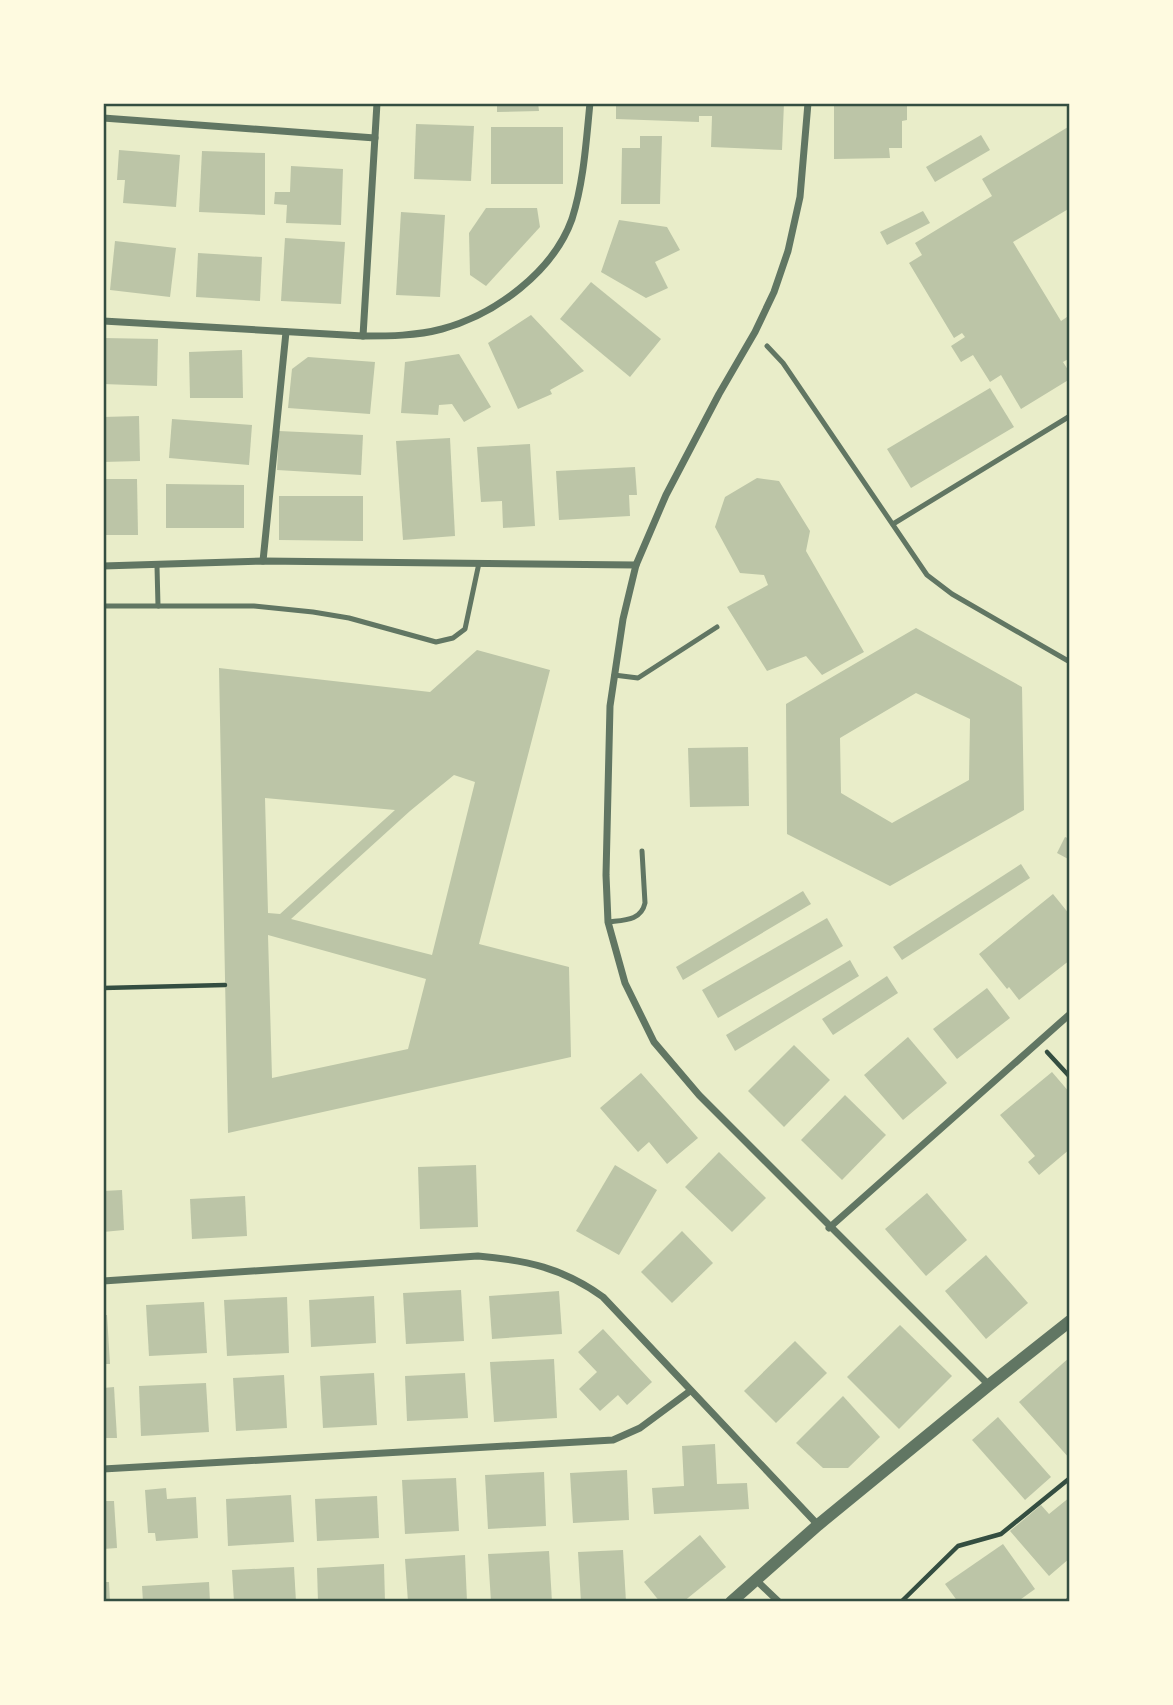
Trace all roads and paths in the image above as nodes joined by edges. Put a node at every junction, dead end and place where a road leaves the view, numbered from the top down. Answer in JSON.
{"nodes":[{"id":1,"x":377,"y":103,"type":"edge"},
{"id":2,"x":590,"y":103,"type":"edge"},
{"id":3,"x":808,"y":103,"type":"edge"},
{"id":4,"x":103,"y":118,"type":"edge"},
{"id":5,"x":375,"y":138,"type":"junction"},
{"id":6,"x":103,"y":321,"type":"edge"},
{"id":7,"x":286,"y":332,"type":"junction"},
{"id":8,"x":363,"y":336,"type":"junction"},
{"id":9,"x":768,"y":346,"type":"dead end"},
{"id":10,"x":1070,"y":416,"type":"edge"},
{"id":11,"x":893,"y":524,"type":"junction"},
{"id":12,"x":263,"y":561,"type":"junction"},
{"id":13,"x":479,"y":563,"type":"junction"},
{"id":14,"x":636,"y":565,"type":"junction"},
{"id":15,"x":103,"y":566,"type":"edge"},
{"id":16,"x":157,"y":566,"type":"junction"},
{"id":17,"x":103,"y":606,"type":"edge"},
{"id":18,"x":158,"y":606,"type":"junction"},
{"id":19,"x":717,"y":626,"type":"dead end"},
{"id":20,"x":1070,"y":662,"type":"edge"},
{"id":21,"x":614,"y":675,"type":"junction"},
{"id":22,"x":642,"y":850,"type":"dead end"},
{"id":23,"x":608,"y":922,"type":"junction"},
{"id":24,"x":225,"y":985,"type":"dead end"},
{"id":25,"x":103,"y":988,"type":"edge"},
{"id":26,"x":1070,"y":1014,"type":"edge"},
{"id":27,"x":1037,"y":1042,"type":"junction"},
{"id":28,"x":1070,"y":1077,"type":"edge"},
{"id":29,"x":829,"y":1228,"type":"junction"},
{"id":30,"x":103,"y":1281,"type":"edge"},
{"id":31,"x":1070,"y":1321,"type":"edge"},
{"id":32,"x":989,"y":1385,"type":"junction"},
{"id":33,"x":690,"y":1391,"type":"junction"},
{"id":34,"x":103,"y":1469,"type":"edge"},
{"id":35,"x":1070,"y":1478,"type":"edge"},
{"id":36,"x":818,"y":1525,"type":"junction"},
{"id":37,"x":757,"y":1581,"type":"junction"},
{"id":38,"x":731,"y":1602,"type":"edge"},
{"id":39,"x":779,"y":1602,"type":"edge"},
{"id":40,"x":901,"y":1602,"type":"edge"}],
"edges":[{"from":1,"to":5,"type":"street"},
{"from":2,"to":8,"type":"street"},
{"from":3,"to":14,"type":"street"},
{"from":4,"to":5,"type":"street"},
{"from":5,"to":8,"type":"street"},
{"from":6,"to":7,"type":"street"},
{"from":7,"to":8,"type":"street"},
{"from":7,"to":12,"type":"street"},
{"from":9,"to":11,"type":"lane"},
{"from":10,"to":11,"type":"lane"},
{"from":11,"to":20,"type":"lane"},
{"from":12,"to":13,"type":"street"},
{"from":12,"to":16,"type":"street"},
{"from":13,"to":14,"type":"street"},
{"from":13,"to":18,"type":"lane"},
{"from":14,"to":21,"type":"street"},
{"from":15,"to":16,"type":"street"},
{"from":16,"to":18,"type":"lane"},
{"from":17,"to":18,"type":"lane"},
{"from":19,"to":21,"type":"lane"},
{"from":21,"to":23,"type":"street"},
{"from":22,"to":23,"type":"lane"},
{"from":23,"to":29,"type":"street"},
{"from":24,"to":25,"type":"path"},
{"from":26,"to":27,"type":"street"},
{"from":27,"to":28,"type":"path"},
{"from":27,"to":29,"type":"street"},
{"from":29,"to":32,"type":"street"},
{"from":30,"to":33,"type":"street"},
{"from":31,"to":32,"type":"street"},
{"from":32,"to":36,"type":"street"},
{"from":33,"to":34,"type":"street"},
{"from":33,"to":36,"type":"street"},
{"from":35,"to":40,"type":"path"},
{"from":36,"to":37,"type":"street"},
{"from":37,"to":38,"type":"street"},
{"from":37,"to":39,"type":"street"}]}
